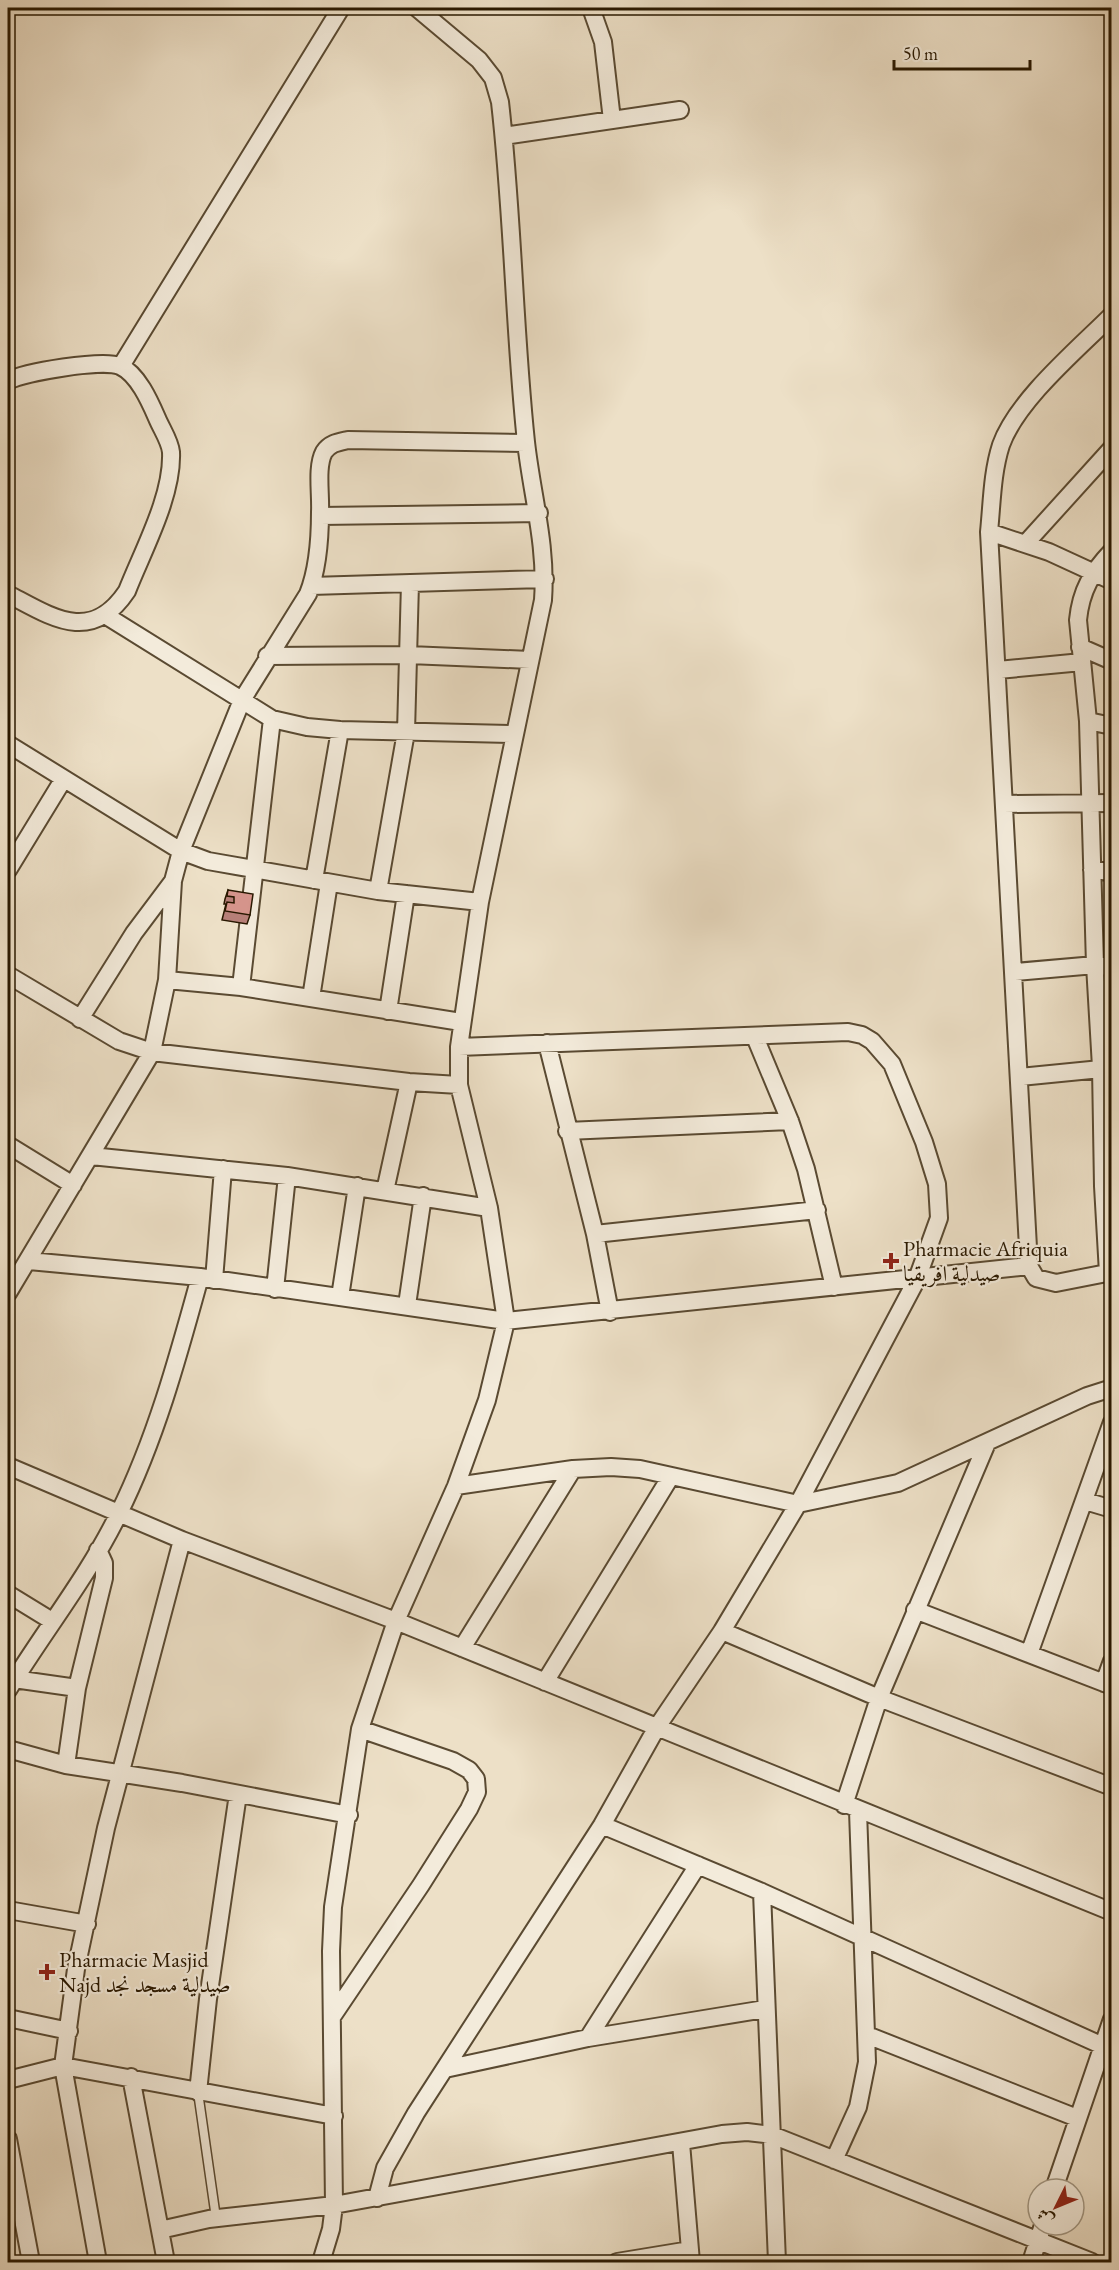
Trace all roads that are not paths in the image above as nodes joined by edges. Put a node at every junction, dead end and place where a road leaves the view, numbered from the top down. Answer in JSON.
{"nodes":[{"id":1,"x":341,"y":8,"type":"edge"},
{"id":2,"x":417,"y":8,"type":"edge"},
{"id":3,"x":591,"y":8,"type":"edge"},
{"id":4,"x":680,"y":110,"type":"dead end"},
{"id":5,"x":612,"y":120,"type":"junction"},
{"id":6,"x":504,"y":136,"type":"junction"},
{"id":7,"x":1112,"y":315,"type":"edge"},
{"id":8,"x":121,"y":366,"type":"junction"},
{"id":9,"x":8,"y":381,"type":"edge"},
{"id":10,"x":526,"y":443,"type":"junction"},
{"id":11,"x":1112,"y":448,"type":"edge"},
{"id":12,"x":539,"y":513,"type":"junction"},
{"id":13,"x":320,"y":516,"type":"junction"},
{"id":14,"x":989,"y":532,"type":"junction"},
{"id":15,"x":1026,"y":543,"type":"junction"},
{"id":16,"x":1112,"y":551,"type":"edge"},
{"id":17,"x":1092,"y":573,"type":"junction"},
{"id":18,"x":545,"y":579,"type":"junction"},
{"id":19,"x":1112,"y":581,"type":"edge"},
{"id":20,"x":410,"y":583,"type":"junction"},
{"id":21,"x":311,"y":586,"type":"junction"},
{"id":22,"x":8,"y":594,"type":"edge"},
{"id":23,"x":105,"y":615,"type":"junction"},
{"id":24,"x":1081,"y":654,"type":"junction"},
{"id":25,"x":409,"y":655,"type":"junction"},
{"id":26,"x":267,"y":656,"type":"junction"},
{"id":27,"x":530,"y":660,"type":"junction"},
{"id":28,"x":1112,"y":661,"type":"edge"},
{"id":29,"x":998,"y":670,"type":"junction"},
{"id":30,"x":242,"y":700,"type":"junction"},
{"id":31,"x":272,"y":719,"type":"junction"},
{"id":32,"x":1088,"y":721,"type":"junction"},
{"id":33,"x":1112,"y":726,"type":"edge"},
{"id":34,"x":340,"y":730,"type":"junction"},
{"id":35,"x":406,"y":732,"type":"junction"},
{"id":36,"x":514,"y":734,"type":"junction"},
{"id":37,"x":8,"y":744,"type":"edge"},
{"id":38,"x":63,"y":780,"type":"junction"},
{"id":39,"x":1089,"y":803,"type":"junction"},
{"id":40,"x":1112,"y":803,"type":"edge"},
{"id":41,"x":1004,"y":804,"type":"junction"},
{"id":42,"x":181,"y":851,"type":"junction"},
{"id":43,"x":8,"y":870,"type":"edge"},
{"id":44,"x":256,"y":870,"type":"junction"},
{"id":45,"x":1092,"y":870,"type":"junction"},
{"id":46,"x":1112,"y":872,"type":"edge"},
{"id":47,"x":173,"y":881,"type":"junction"},
{"id":48,"x":321,"y":881,"type":"junction"},
{"id":49,"x":378,"y":891,"type":"junction"},
{"id":50,"x":406,"y":894,"type":"junction"},
{"id":51,"x":480,"y":902,"type":"junction"},
{"id":52,"x":1103,"y":966,"type":"edge"},
{"id":53,"x":1015,"y":972,"type":"junction"},
{"id":54,"x":8,"y":975,"type":"edge"},
{"id":55,"x":167,"y":980,"type":"junction"},
{"id":56,"x":241,"y":987,"type":"junction"},
{"id":57,"x":311,"y":998,"type":"junction"},
{"id":58,"x":388,"y":1011,"type":"junction"},
{"id":59,"x":80,"y":1019,"type":"junction"},
{"id":60,"x":461,"y":1022,"type":"junction"},
{"id":61,"x":755,"y":1037,"type":"junction"},
{"id":62,"x":547,"y":1043,"type":"junction"},
{"id":63,"x":459,"y":1047,"type":"junction"},
{"id":64,"x":152,"y":1052,"type":"junction"},
{"id":65,"x":1106,"y":1067,"type":"edge"},
{"id":66,"x":1020,"y":1077,"type":"junction"},
{"id":67,"x":409,"y":1082,"type":"junction"},
{"id":68,"x":459,"y":1085,"type":"junction"},
{"id":69,"x":790,"y":1121,"type":"junction"},
{"id":70,"x":567,"y":1131,"type":"junction"},
{"id":71,"x":8,"y":1145,"type":"edge"},
{"id":72,"x":1107,"y":1151,"type":"edge"},
{"id":73,"x":91,"y":1156,"type":"junction"},
{"id":74,"x":223,"y":1169,"type":"junction"},
{"id":75,"x":287,"y":1176,"type":"junction"},
{"id":76,"x":73,"y":1185,"type":"junction"},
{"id":77,"x":357,"y":1186,"type":"junction"},
{"id":78,"x":385,"y":1191,"type":"junction"},
{"id":79,"x":423,"y":1196,"type":"junction"},
{"id":80,"x":489,"y":1208,"type":"junction"},
{"id":81,"x":817,"y":1210,"type":"junction"},
{"id":82,"x":595,"y":1234,"type":"junction"},
{"id":83,"x":29,"y":1261,"type":"junction"},
{"id":84,"x":1029,"y":1266,"type":"junction"},
{"id":85,"x":1110,"y":1273,"type":"edge"},
{"id":86,"x":207,"y":1278,"type":"junction"},
{"id":87,"x":917,"y":1279,"type":"junction"},
{"id":88,"x":834,"y":1287,"type":"junction"},
{"id":89,"x":275,"y":1289,"type":"junction"},
{"id":90,"x":8,"y":1293,"type":"edge"},
{"id":91,"x":340,"y":1298,"type":"junction"},
{"id":92,"x":407,"y":1305,"type":"junction"},
{"id":93,"x":610,"y":1312,"type":"junction"},
{"id":94,"x":506,"y":1321,"type":"junction"},
{"id":95,"x":1112,"y":1388,"type":"edge"},
{"id":96,"x":1112,"y":1422,"type":"edge"},
{"id":97,"x":987,"y":1443,"type":"junction"},
{"id":98,"x":8,"y":1466,"type":"edge"},
{"id":99,"x":573,"y":1469,"type":"junction"},
{"id":100,"x":671,"y":1476,"type":"junction"},
{"id":101,"x":456,"y":1486,"type":"junction"},
{"id":102,"x":1085,"y":1501,"type":"junction"},
{"id":103,"x":798,"y":1504,"type":"junction"},
{"id":104,"x":1112,"y":1509,"type":"edge"},
{"id":105,"x":120,"y":1513,"type":"junction"},
{"id":106,"x":182,"y":1540,"type":"junction"},
{"id":107,"x":98,"y":1550,"type":"junction"},
{"id":108,"x":8,"y":1594,"type":"edge"},
{"id":109,"x":915,"y":1610,"type":"junction"},
{"id":110,"x":52,"y":1621,"type":"junction"},
{"id":111,"x":396,"y":1621,"type":"junction"},
{"id":112,"x":722,"y":1631,"type":"junction"},
{"id":113,"x":462,"y":1648,"type":"junction"},
{"id":114,"x":1029,"y":1654,"type":"junction"},
{"id":115,"x":1112,"y":1661,"type":"edge"},
{"id":116,"x":10,"y":1681,"type":"edge"},
{"id":117,"x":544,"y":1682,"type":"junction"},
{"id":118,"x":1108,"y":1684,"type":"edge"},
{"id":119,"x":77,"y":1688,"type":"junction"},
{"id":120,"x":879,"y":1698,"type":"junction"},
{"id":121,"x":657,"y":1727,"type":"junction"},
{"id":122,"x":360,"y":1730,"type":"junction"},
{"id":123,"x":8,"y":1749,"type":"edge"},
{"id":124,"x":66,"y":1766,"type":"junction"},
{"id":125,"x":122,"y":1775,"type":"junction"},
{"id":126,"x":1112,"y":1787,"type":"edge"},
{"id":127,"x":238,"y":1794,"type":"junction"},
{"id":128,"x":851,"y":1808,"type":"junction"},
{"id":129,"x":349,"y":1815,"type":"junction"},
{"id":130,"x":602,"y":1825,"type":"junction"},
{"id":131,"x":698,"y":1865,"type":"junction"},
{"id":132,"x":762,"y":1892,"type":"junction"},
{"id":133,"x":8,"y":1910,"type":"edge"},
{"id":134,"x":1112,"y":1912,"type":"edge"},
{"id":135,"x":87,"y":1924,"type":"junction"},
{"id":136,"x":863,"y":1938,"type":"junction"},
{"id":137,"x":765,"y":2009,"type":"junction"},
{"id":138,"x":332,"y":2017,"type":"junction"},
{"id":139,"x":8,"y":2018,"type":"edge"},
{"id":140,"x":1112,"y":2019,"type":"edge"},
{"id":141,"x":69,"y":2031,"type":"junction"},
{"id":142,"x":867,"y":2035,"type":"junction"},
{"id":143,"x":588,"y":2038,"type":"junction"},
{"id":144,"x":1103,"y":2046,"type":"junction"},
{"id":145,"x":63,"y":2066,"type":"junction"},
{"id":146,"x":446,"y":2069,"type":"junction"},
{"id":147,"x":131,"y":2077,"type":"junction"},
{"id":148,"x":8,"y":2080,"type":"edge"},
{"id":149,"x":198,"y":2092,"type":"junction"},
{"id":150,"x":334,"y":2116,"type":"junction"},
{"id":151,"x":1077,"y":2118,"type":"junction"},
{"id":152,"x":772,"y":2135,"type":"junction"},
{"id":153,"x":8,"y":2139,"type":"edge"},
{"id":154,"x":681,"y":2143,"type":"junction"},
{"id":155,"x":834,"y":2160,"type":"junction"},
{"id":156,"x":1058,"y":2177,"type":"edge"},
{"id":157,"x":377,"y":2198,"type":"junction"},
{"id":158,"x":334,"y":2205,"type":"junction"},
{"id":159,"x":216,"y":2218,"type":"junction"},
{"id":160,"x":1026,"y":2227,"type":"edge"},
{"id":161,"x":160,"y":2230,"type":"junction"},
{"id":162,"x":1039,"y":2237,"type":"edge"},
{"id":163,"x":1050,"y":2237,"type":"edge"},
{"id":164,"x":691,"y":2256,"type":"edge"},
{"id":165,"x":31,"y":2262,"type":"edge"},
{"id":166,"x":98,"y":2262,"type":"edge"},
{"id":167,"x":166,"y":2262,"type":"edge"},
{"id":168,"x":321,"y":2262,"type":"edge"},
{"id":169,"x":617,"y":2262,"type":"edge"},
{"id":170,"x":777,"y":2262,"type":"edge"},
{"id":171,"x":1031,"y":2262,"type":"edge"},
{"id":172,"x":1092,"y":2262,"type":"edge"}],
"edges":[{"from":1,"to":8,"type":"street"},
{"from":2,"to":6,"type":"street"},
{"from":3,"to":5,"type":"street"},
{"from":4,"to":5,"type":"street"},
{"from":5,"to":6,"type":"street"},
{"from":6,"to":10,"type":"street"},
{"from":7,"to":14,"type":"street"},
{"from":8,"to":9,"type":"street"},
{"from":8,"to":23,"type":"street"},
{"from":10,"to":12,"type":"street"},
{"from":10,"to":13,"type":"street"},
{"from":11,"to":15,"type":"street"},
{"from":12,"to":13,"type":"street"},
{"from":12,"to":18,"type":"street"},
{"from":13,"to":21,"type":"street"},
{"from":14,"to":15,"type":"street"},
{"from":14,"to":29,"type":"street"},
{"from":15,"to":17,"type":"street"},
{"from":16,"to":17,"type":"street"},
{"from":17,"to":19,"type":"street"},
{"from":17,"to":24,"type":"street"},
{"from":18,"to":20,"type":"street"},
{"from":18,"to":27,"type":"street"},
{"from":20,"to":21,"type":"street"},
{"from":20,"to":25,"type":"street"},
{"from":21,"to":26,"type":"street"},
{"from":22,"to":23,"type":"street"},
{"from":23,"to":30,"type":"street"},
{"from":24,"to":28,"type":"street"},
{"from":24,"to":29,"type":"street"},
{"from":24,"to":32,"type":"street"},
{"from":25,"to":26,"type":"street"},
{"from":25,"to":27,"type":"street"},
{"from":25,"to":35,"type":"street"},
{"from":26,"to":30,"type":"street"},
{"from":27,"to":36,"type":"street"},
{"from":29,"to":41,"type":"street"},
{"from":30,"to":31,"type":"street"},
{"from":30,"to":42,"type":"street"},
{"from":31,"to":34,"type":"street"},
{"from":31,"to":44,"type":"street"},
{"from":32,"to":33,"type":"street"},
{"from":32,"to":39,"type":"street"},
{"from":34,"to":35,"type":"street"},
{"from":34,"to":48,"type":"street"},
{"from":35,"to":36,"type":"street"},
{"from":35,"to":49,"type":"street"},
{"from":36,"to":51,"type":"street"},
{"from":37,"to":38,"type":"street"},
{"from":38,"to":42,"type":"street"},
{"from":38,"to":43,"type":"street"},
{"from":39,"to":40,"type":"street"},
{"from":39,"to":41,"type":"street"},
{"from":39,"to":45,"type":"street"},
{"from":41,"to":53,"type":"street"},
{"from":42,"to":44,"type":"street"},
{"from":42,"to":47,"type":"street"},
{"from":44,"to":48,"type":"street"},
{"from":44,"to":56,"type":"street"},
{"from":45,"to":46,"type":"street"},
{"from":45,"to":52,"type":"street"},
{"from":47,"to":55,"type":"street"},
{"from":47,"to":59,"type":"street"},
{"from":48,"to":49,"type":"street"},
{"from":48,"to":57,"type":"street"},
{"from":49,"to":50,"type":"street"},
{"from":50,"to":51,"type":"street"},
{"from":50,"to":58,"type":"street"},
{"from":51,"to":60,"type":"street"},
{"from":52,"to":53,"type":"street"},
{"from":52,"to":65,"type":"street"},
{"from":53,"to":66,"type":"street"},
{"from":54,"to":59,"type":"street"},
{"from":55,"to":56,"type":"street"},
{"from":55,"to":64,"type":"street"},
{"from":56,"to":57,"type":"street"},
{"from":57,"to":58,"type":"street"},
{"from":58,"to":60,"type":"street"},
{"from":59,"to":64,"type":"street"},
{"from":60,"to":63,"type":"street"},
{"from":61,"to":62,"type":"street"},
{"from":61,"to":69,"type":"street"},
{"from":61,"to":87,"type":"street"},
{"from":62,"to":63,"type":"street"},
{"from":62,"to":70,"type":"street"},
{"from":63,"to":68,"type":"street"},
{"from":64,"to":67,"type":"street"},
{"from":64,"to":73,"type":"street"},
{"from":65,"to":66,"type":"street"},
{"from":65,"to":72,"type":"street"},
{"from":66,"to":84,"type":"street"},
{"from":67,"to":68,"type":"street"},
{"from":67,"to":78,"type":"street"},
{"from":68,"to":80,"type":"street"},
{"from":69,"to":70,"type":"street"},
{"from":69,"to":81,"type":"street"},
{"from":70,"to":82,"type":"street"},
{"from":71,"to":76,"type":"street"},
{"from":72,"to":85,"type":"street"},
{"from":73,"to":74,"type":"street"},
{"from":73,"to":76,"type":"street"},
{"from":74,"to":75,"type":"street"},
{"from":74,"to":86,"type":"street"},
{"from":75,"to":77,"type":"street"},
{"from":75,"to":89,"type":"street"},
{"from":76,"to":83,"type":"street"},
{"from":77,"to":78,"type":"street"},
{"from":77,"to":91,"type":"street"},
{"from":78,"to":79,"type":"street"},
{"from":79,"to":80,"type":"street"},
{"from":79,"to":92,"type":"street"},
{"from":80,"to":94,"type":"street"},
{"from":81,"to":82,"type":"street"},
{"from":81,"to":88,"type":"street"},
{"from":82,"to":93,"type":"street"},
{"from":83,"to":86,"type":"street"},
{"from":83,"to":90,"type":"street"},
{"from":84,"to":85,"type":"street"},
{"from":84,"to":87,"type":"street"},
{"from":86,"to":89,"type":"street"},
{"from":86,"to":105,"type":"street"},
{"from":87,"to":88,"type":"street"},
{"from":87,"to":103,"type":"street"},
{"from":88,"to":93,"type":"street"},
{"from":89,"to":91,"type":"street"},
{"from":91,"to":92,"type":"street"},
{"from":92,"to":94,"type":"street"},
{"from":93,"to":94,"type":"street"},
{"from":94,"to":101,"type":"street"},
{"from":95,"to":97,"type":"street"},
{"from":96,"to":102,"type":"street"},
{"from":97,"to":103,"type":"street"},
{"from":97,"to":109,"type":"street"},
{"from":98,"to":105,"type":"street"},
{"from":99,"to":100,"type":"street"},
{"from":99,"to":101,"type":"street"},
{"from":99,"to":113,"type":"street"},
{"from":100,"to":103,"type":"street"},
{"from":100,"to":117,"type":"street"},
{"from":101,"to":111,"type":"street"},
{"from":102,"to":104,"type":"street"},
{"from":102,"to":114,"type":"street"},
{"from":103,"to":112,"type":"street"},
{"from":105,"to":106,"type":"street"},
{"from":105,"to":107,"type":"street"},
{"from":106,"to":111,"type":"street"},
{"from":106,"to":125,"type":"street"},
{"from":107,"to":110,"type":"street"},
{"from":107,"to":119,"type":"street"},
{"from":108,"to":110,"type":"street"},
{"from":109,"to":114,"type":"street"},
{"from":109,"to":120,"type":"street"},
{"from":110,"to":116,"type":"street"},
{"from":111,"to":113,"type":"street"},
{"from":111,"to":122,"type":"street"},
{"from":112,"to":120,"type":"street"},
{"from":112,"to":121,"type":"street"},
{"from":113,"to":117,"type":"street"},
{"from":114,"to":118,"type":"street"},
{"from":115,"to":118,"type":"street"},
{"from":116,"to":119,"type":"street"},
{"from":117,"to":121,"type":"street"},
{"from":119,"to":124,"type":"street"},
{"from":120,"to":126,"type":"street"},
{"from":120,"to":128,"type":"street"},
{"from":121,"to":128,"type":"street"},
{"from":121,"to":130,"type":"street"},
{"from":122,"to":129,"type":"street"},
{"from":122,"to":138,"type":"street"},
{"from":123,"to":124,"type":"street"},
{"from":124,"to":125,"type":"street"},
{"from":125,"to":127,"type":"street"},
{"from":125,"to":135,"type":"street"},
{"from":127,"to":129,"type":"street"},
{"from":127,"to":149,"type":"street"},
{"from":128,"to":134,"type":"street"},
{"from":128,"to":136,"type":"street"},
{"from":129,"to":138,"type":"street"},
{"from":130,"to":131,"type":"street"},
{"from":130,"to":146,"type":"street"},
{"from":131,"to":132,"type":"street"},
{"from":131,"to":143,"type":"street"},
{"from":132,"to":136,"type":"street"},
{"from":132,"to":137,"type":"street"},
{"from":133,"to":135,"type":"street"},
{"from":135,"to":141,"type":"street"},
{"from":136,"to":142,"type":"street"},
{"from":136,"to":144,"type":"street"},
{"from":137,"to":143,"type":"street"},
{"from":137,"to":152,"type":"street"},
{"from":138,"to":150,"type":"street"},
{"from":139,"to":141,"type":"street"},
{"from":140,"to":144,"type":"street"},
{"from":141,"to":145,"type":"street"},
{"from":142,"to":151,"type":"street"},
{"from":142,"to":155,"type":"street"},
{"from":143,"to":146,"type":"street"},
{"from":144,"to":151,"type":"street"},
{"from":145,"to":147,"type":"street"},
{"from":145,"to":148,"type":"street"},
{"from":145,"to":166,"type":"street"},
{"from":146,"to":157,"type":"street"},
{"from":147,"to":149,"type":"street"},
{"from":147,"to":161,"type":"street"},
{"from":149,"to":150,"type":"street"},
{"from":149,"to":159,"type":"lane"},
{"from":150,"to":158,"type":"street"},
{"from":151,"to":156,"type":"street"},
{"from":152,"to":154,"type":"street"},
{"from":152,"to":155,"type":"street"},
{"from":152,"to":170,"type":"street"},
{"from":153,"to":165,"type":"street"},
{"from":154,"to":157,"type":"street"},
{"from":154,"to":164,"type":"street"},
{"from":155,"to":160,"type":"street"},
{"from":157,"to":158,"type":"street"},
{"from":158,"to":159,"type":"street"},
{"from":158,"to":168,"type":"street"},
{"from":159,"to":161,"type":"street"},
{"from":161,"to":167,"type":"street"},
{"from":162,"to":171,"type":"street"},
{"from":163,"to":172,"type":"street"},
{"from":164,"to":169,"type":"street"}]}
